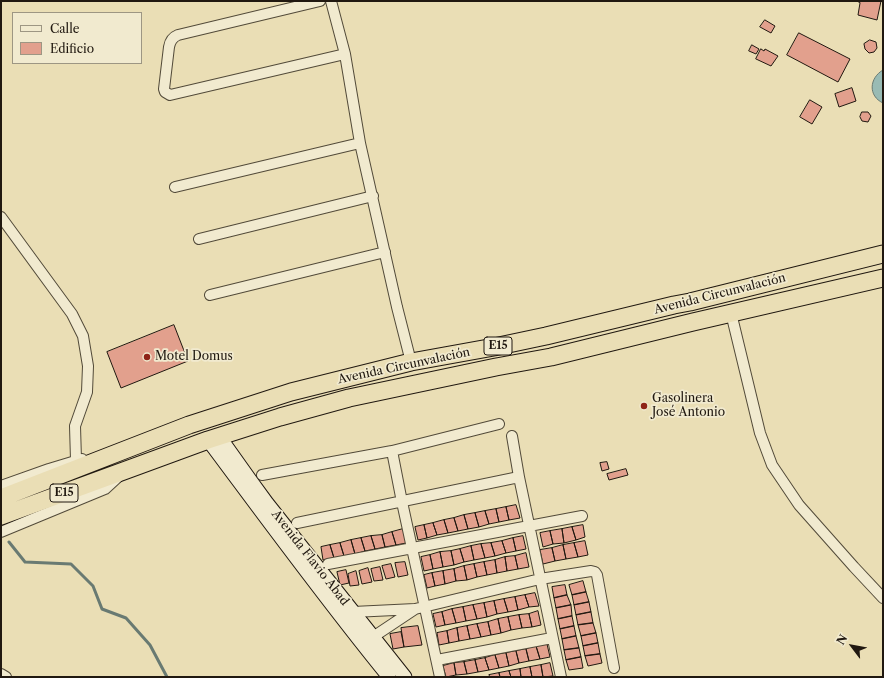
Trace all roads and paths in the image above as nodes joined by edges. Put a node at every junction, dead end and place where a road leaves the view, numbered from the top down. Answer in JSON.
{"nodes":[{"id":1,"x":320,"y":1,"type":"edge"},
{"id":2,"x":331,"y":1,"type":"edge"},
{"id":3,"x":345,"y":54,"type":"junction"},
{"id":4,"x":360,"y":143,"type":"junction"},
{"id":5,"x":175,"y":187,"type":"dead end"},
{"id":6,"x":373,"y":196,"type":"junction"},
{"id":7,"x":1,"y":217,"type":"edge"},
{"id":8,"x":199,"y":239,"type":"dead end"},
{"id":9,"x":385,"y":252,"type":"junction"},
{"id":10,"x":883,"y":254,"type":"edge"},
{"id":11,"x":883,"y":278,"type":"edge"},
{"id":12,"x":210,"y":295,"type":"dead end"},
{"id":13,"x":690,"y":302,"type":"junction"},
{"id":14,"x":731,"y":313,"type":"junction"},
{"id":15,"x":693,"y":322,"type":"junction"},
{"id":16,"x":585,"y":326,"type":"junction"},
{"id":17,"x":494,"y":347,"type":"junction"},
{"id":18,"x":589,"y":348,"type":"junction"},
{"id":19,"x":411,"y":362,"type":"junction"},
{"id":20,"x":496,"y":367,"type":"junction"},
{"id":21,"x":499,"y":424,"type":"dead end"},
{"id":22,"x":512,"y":436,"type":"dead end"},
{"id":23,"x":213,"y":438,"type":"junction"},
{"id":24,"x":392,"y":451,"type":"junction"},
{"id":25,"x":118,"y":453,"type":"junction"},
{"id":26,"x":76,"y":460,"type":"junction"},
{"id":27,"x":126,"y":470,"type":"junction"},
{"id":28,"x":262,"y":475,"type":"dead end"},
{"id":29,"x":519,"y":477,"type":"junction"},
{"id":30,"x":1,"y":486,"type":"edge"},
{"id":31,"x":1,"y":498,"type":"edge"},
{"id":32,"x":402,"y":502,"type":"junction"},
{"id":33,"x":1,"y":516,"type":"edge"},
{"id":34,"x":582,"y":516,"type":"dead end"},
{"id":35,"x":297,"y":523,"type":"dead end"},
{"id":36,"x":530,"y":526,"type":"junction"},
{"id":37,"x":1,"y":532,"type":"edge"},
{"id":38,"x":412,"y":548,"type":"junction"},
{"id":39,"x":328,"y":564,"type":"dead end"},
{"id":40,"x":540,"y":578,"type":"junction"},
{"id":41,"x":883,"y":598,"type":"edge"},
{"id":42,"x":425,"y":606,"type":"junction"},
{"id":43,"x":415,"y":609,"type":"junction"},
{"id":44,"x":348,"y":615,"type":"junction"},
{"id":45,"x":373,"y":637,"type":"junction"},
{"id":46,"x":552,"y":638,"type":"junction"},
{"id":47,"x":361,"y":642,"type":"junction"},
{"id":48,"x":437,"y":660,"type":"junction"},
{"id":49,"x":614,"y":668,"type":"dead end"},
{"id":50,"x":1,"y":674,"type":"edge"},
{"id":51,"x":6,"y":677,"type":"edge"},
{"id":52,"x":389,"y":677,"type":"edge"},
{"id":53,"x":405,"y":677,"type":"edge"},
{"id":54,"x":440,"y":677,"type":"edge"},
{"id":55,"x":561,"y":677,"type":"edge"}],
"edges":[{"from":1,"to":3,"type":"street"},
{"from":2,"to":3,"type":"street"},
{"from":3,"to":4,"type":"street"},
{"from":4,"to":5,"type":"street"},
{"from":4,"to":6,"type":"street"},
{"from":6,"to":8,"type":"street"},
{"from":6,"to":9,"type":"street"},
{"from":7,"to":26,"type":"street"},
{"from":9,"to":12,"type":"street"},
{"from":9,"to":19,"type":"street"},
{"from":10,"to":13,"type":"highway","name":"Avenida Circunvalación","number":"E15"},
{"from":11,"to":14,"type":"highway","name":"Avenida Circunvalación","number":"E15"},
{"from":13,"to":15,"type":"highway"},
{"from":13,"to":16,"type":"highway","name":"Avenida Circunvalación","number":"E15"},
{"from":14,"to":15,"type":"highway","name":"Avenida Circunvalación","number":"E15"},
{"from":14,"to":41,"type":"street"},
{"from":15,"to":18,"type":"highway","name":"Avenida Circunvalación","number":"E15"},
{"from":16,"to":17,"type":"highway","name":"Avenida Circunvalación","number":"E15"},
{"from":16,"to":18,"type":"highway"},
{"from":17,"to":19,"type":"highway","name":"Avenida Circunvalación","number":"E15"},
{"from":17,"to":20,"type":"highway"},
{"from":18,"to":20,"type":"highway","name":"Avenida Circunvalación","number":"E15"},
{"from":19,"to":25,"type":"highway","name":"Avenida Circunvalación","number":"E15"},
{"from":20,"to":23,"type":"highway","name":"Avenida Circunvalación","number":"E15"},
{"from":21,"to":24,"type":"street"},
{"from":22,"to":29,"type":"street"},
{"from":23,"to":27,"type":"highway","name":"Avenida Circunvalación","number":"E15"},
{"from":23,"to":44,"type":"street","name":"Avenida Flavio Abad"},
{"from":24,"to":28,"type":"street"},
{"from":24,"to":32,"type":"street"},
{"from":25,"to":26,"type":"street","name":"Avenida Circunvalación","number":"E15"},
{"from":25,"to":31,"type":"highway","name":"Avenida Circunvalación","number":"E15"},
{"from":26,"to":30,"type":"street","name":"Avenida Circunvalación","number":"E15"},
{"from":27,"to":33,"type":"highway","name":"Avenida Circunvalación","number":"E15"},
{"from":27,"to":37,"type":"street","name":"Avenida Circunvalación","number":"E15"},
{"from":29,"to":32,"type":"street"},
{"from":29,"to":36,"type":"street"},
{"from":32,"to":35,"type":"street"},
{"from":32,"to":38,"type":"street"},
{"from":34,"to":36,"type":"street"},
{"from":36,"to":38,"type":"street"},
{"from":36,"to":40,"type":"street"},
{"from":38,"to":39,"type":"street"},
{"from":38,"to":42,"type":"street"},
{"from":40,"to":42,"type":"street"},
{"from":40,"to":46,"type":"street"},
{"from":40,"to":49,"type":"street"},
{"from":42,"to":43,"type":"street"},
{"from":42,"to":48,"type":"street"},
{"from":43,"to":44,"type":"street"},
{"from":43,"to":45,"type":"street"},
{"from":44,"to":45,"type":"street","name":"Avenida Flavio Abad"},
{"from":44,"to":47,"type":"street","name":"Avenida Flavio Abad"},
{"from":45,"to":47,"type":"street"},
{"from":45,"to":53,"type":"street","name":"Avenida Flavio Abad"},
{"from":46,"to":48,"type":"street"},
{"from":46,"to":55,"type":"street"},
{"from":47,"to":52,"type":"street","name":"Avenida Flavio Abad"},
{"from":48,"to":54,"type":"street"},
{"from":50,"to":51,"type":"street"}]}
